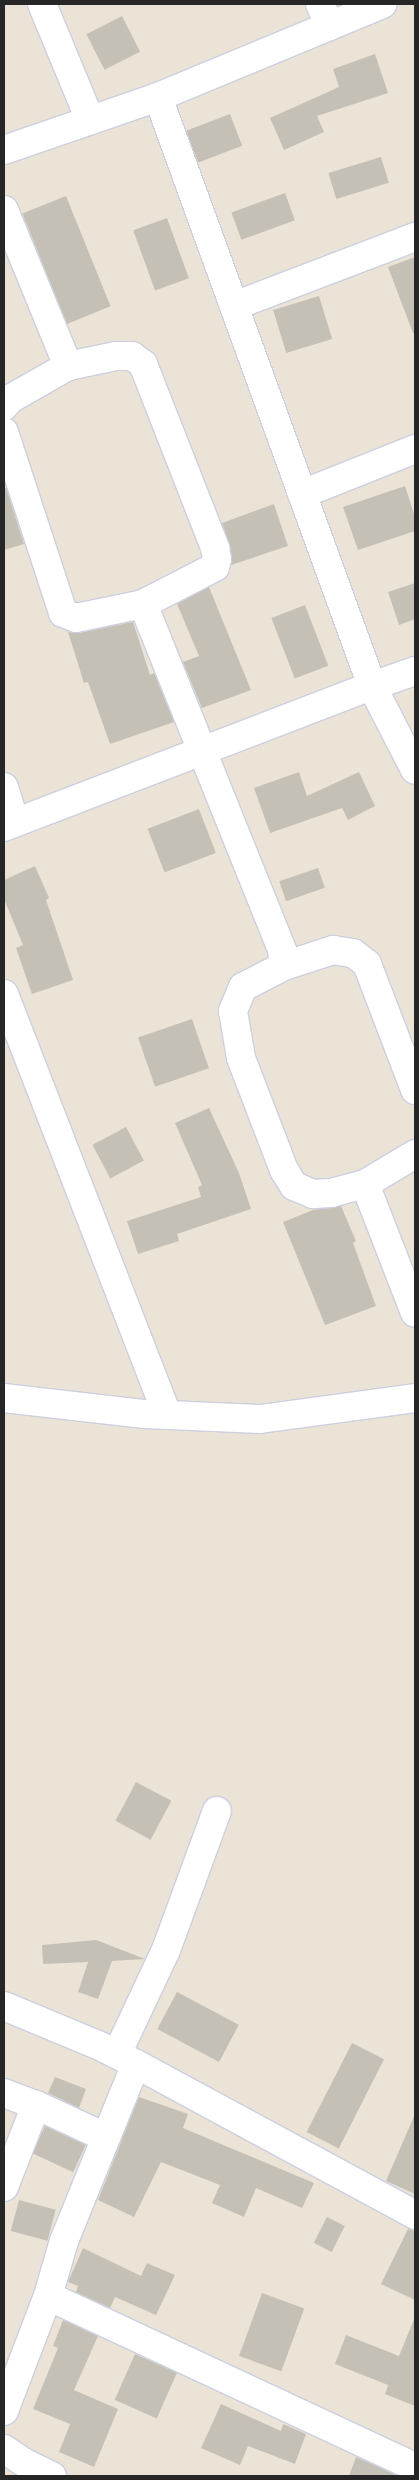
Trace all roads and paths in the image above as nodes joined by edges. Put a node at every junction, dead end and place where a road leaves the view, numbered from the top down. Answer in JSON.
{"nodes":[{"id":1,"x":42,"y":4,"type":"edge"},
{"id":2,"x":383,"y":4,"type":"edge"},
{"id":3,"x":325,"y":15,"type":"edge"},
{"id":4,"x":158,"y":97,"type":"junction"},
{"id":5,"x":90,"y":120,"type":"junction"},
{"id":6,"x":4,"y":150,"type":"edge"},
{"id":7,"x":4,"y":210,"type":"edge"},
{"id":8,"x":415,"y":237,"type":"edge"},
{"id":9,"x":234,"y":306,"type":"junction"},
{"id":10,"x":68,"y":366,"type":"junction"},
{"id":11,"x":4,"y":406,"type":"edge"},
{"id":12,"x":4,"y":432,"type":"edge"},
{"id":13,"x":415,"y":450,"type":"edge"},
{"id":14,"x":302,"y":494,"type":"junction"},
{"id":15,"x":143,"y":604,"type":"junction"},
{"id":16,"x":415,"y":670,"type":"edge"},
{"id":17,"x":372,"y":686,"type":"junction"},
{"id":18,"x":200,"y":751,"type":"junction"},
{"id":19,"x":415,"y":770,"type":"edge"},
{"id":20,"x":4,"y":787,"type":"edge"},
{"id":21,"x":9,"y":824,"type":"edge"},
{"id":22,"x":284,"y":966,"type":"junction"},
{"id":23,"x":4,"y":994,"type":"edge"},
{"id":24,"x":415,"y":1090,"type":"edge"},
{"id":25,"x":415,"y":1154,"type":"edge"},
{"id":26,"x":365,"y":1184,"type":"junction"},
{"id":27,"x":415,"y":1313,"type":"edge"},
{"id":28,"x":4,"y":1398,"type":"edge"},
{"id":29,"x":415,"y":1398,"type":"edge"},
{"id":30,"x":167,"y":1415,"type":"junction"},
{"id":31,"x":217,"y":1811,"type":"dead end"},
{"id":32,"x":4,"y":2006,"type":"edge"},
{"id":33,"x":126,"y":2059,"type":"junction"},
{"id":34,"x":4,"y":2093,"type":"edge"},
{"id":35,"x":36,"y":2105,"type":"junction"},
{"id":36,"x":106,"y":2137,"type":"junction"},
{"id":37,"x":4,"y":2187,"type":"edge"},
{"id":38,"x":415,"y":2215,"type":"edge"},
{"id":39,"x":48,"y":2296,"type":"junction"},
{"id":40,"x":4,"y":2411,"type":"edge"},
{"id":41,"x":4,"y":2448,"type":"edge"},
{"id":42,"x":415,"y":2467,"type":"edge"},
{"id":43,"x":52,"y":2476,"type":"edge"}],
"edges":[{"from":1,"to":5,"type":"street"},
{"from":2,"to":3,"type":"street"},
{"from":3,"to":4,"type":"street"},
{"from":4,"to":5,"type":"street"},
{"from":4,"to":9,"type":"street"},
{"from":5,"to":6,"type":"street"},
{"from":7,"to":10,"type":"street"},
{"from":8,"to":9,"type":"street"},
{"from":9,"to":14,"type":"street"},
{"from":10,"to":11,"type":"street"},
{"from":10,"to":15,"type":"street"},
{"from":12,"to":15,"type":"street"},
{"from":13,"to":14,"type":"street"},
{"from":14,"to":17,"type":"street"},
{"from":15,"to":18,"type":"street"},
{"from":16,"to":17,"type":"street"},
{"from":17,"to":18,"type":"street"},
{"from":17,"to":19,"type":"street"},
{"from":18,"to":21,"type":"street"},
{"from":18,"to":22,"type":"street"},
{"from":20,"to":21,"type":"street"},
{"from":22,"to":24,"type":"street"},
{"from":22,"to":26,"type":"street"},
{"from":23,"to":30,"type":"street"},
{"from":25,"to":26,"type":"street"},
{"from":26,"to":27,"type":"street"},
{"from":28,"to":30,"type":"street"},
{"from":29,"to":30,"type":"street"},
{"from":31,"to":33,"type":"street"},
{"from":32,"to":33,"type":"street"},
{"from":33,"to":36,"type":"street"},
{"from":33,"to":38,"type":"street"},
{"from":34,"to":35,"type":"street"},
{"from":35,"to":36,"type":"street"},
{"from":35,"to":37,"type":"street"},
{"from":36,"to":39,"type":"street"},
{"from":39,"to":40,"type":"street"},
{"from":39,"to":42,"type":"street"},
{"from":41,"to":43,"type":"street"}]}
